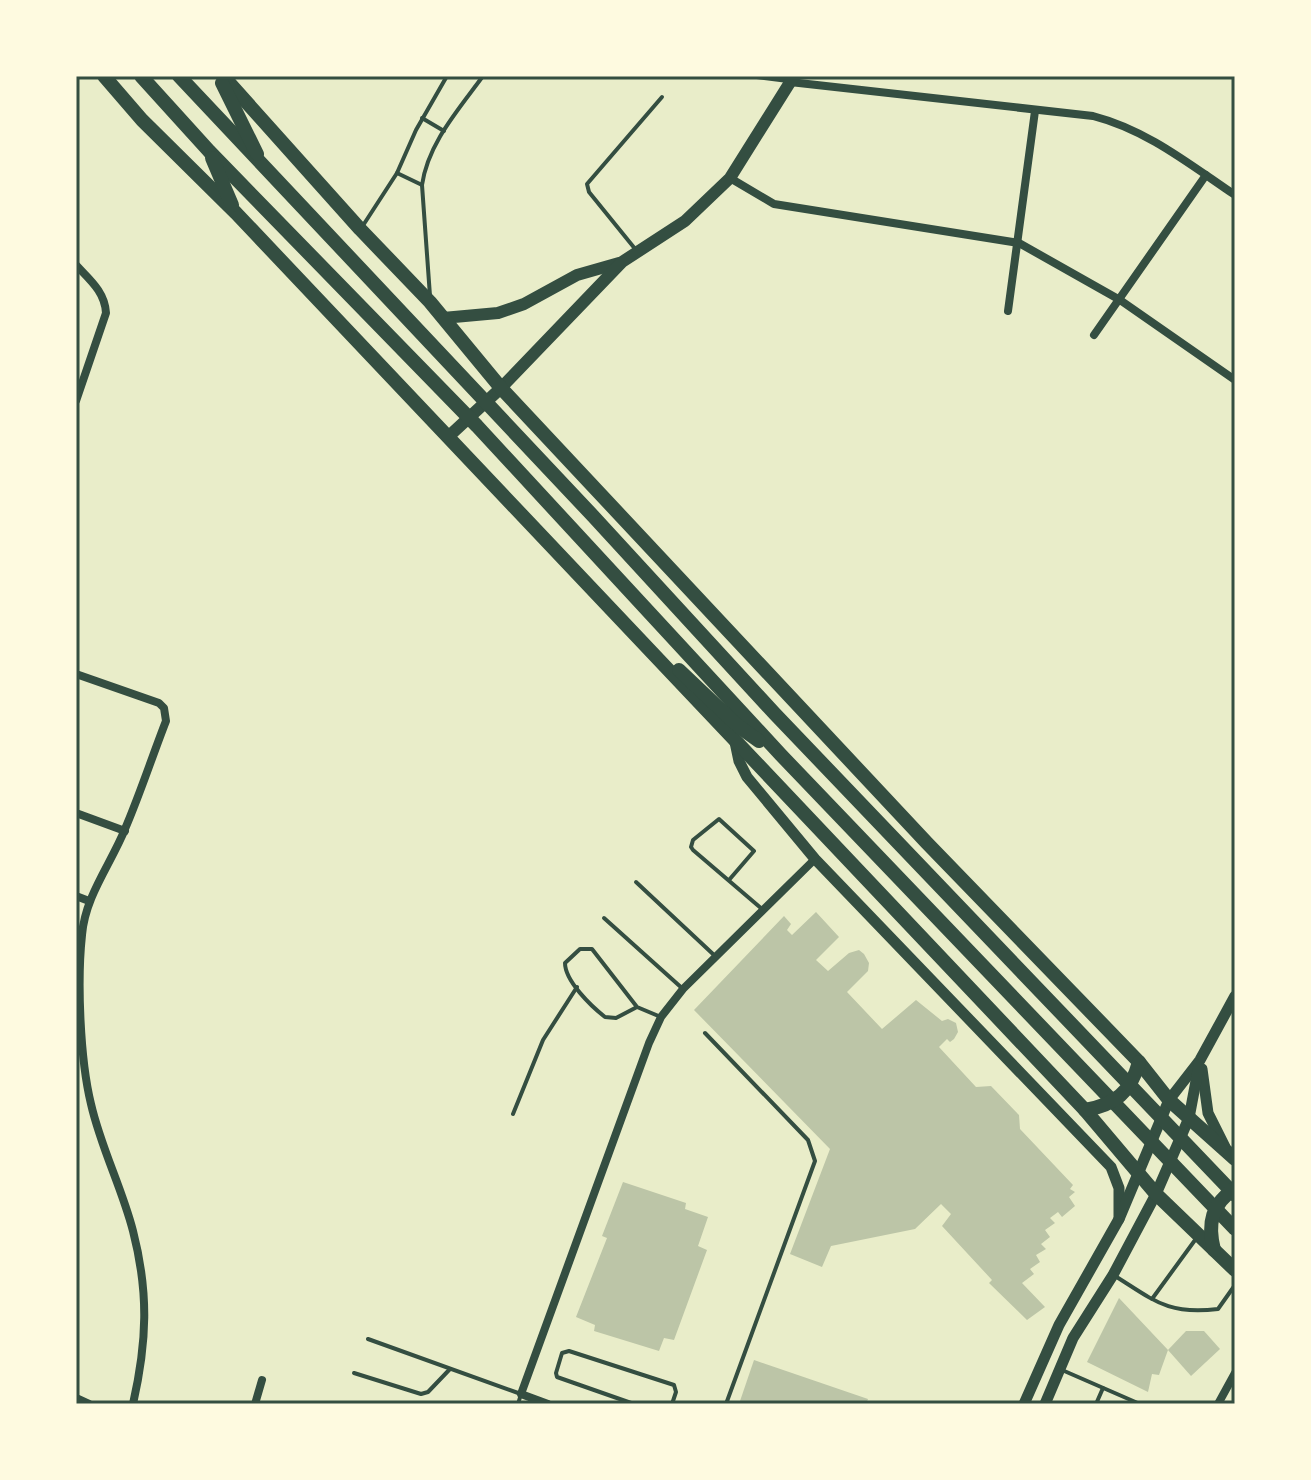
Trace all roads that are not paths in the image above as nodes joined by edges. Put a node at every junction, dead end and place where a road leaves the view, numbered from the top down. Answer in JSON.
{"nodes":[{"id":1,"x":104,"y":76,"type":"edge"},
{"id":2,"x":141,"y":76,"type":"edge"},
{"id":3,"x":179,"y":76,"type":"edge"},
{"id":4,"x":221,"y":76,"type":"edge"},
{"id":5,"x":447,"y":76,"type":"edge"},
{"id":6,"x":483,"y":76,"type":"edge"},
{"id":7,"x":749,"y":76,"type":"edge"},
{"id":8,"x":792,"y":79,"type":"edge"},
{"id":9,"x":662,"y":97,"type":"dead end"},
{"id":10,"x":1035,"y":111,"type":"junction"},
{"id":11,"x":422,"y":118,"type":"junction"},
{"id":12,"x":444,"y":131,"type":"junction"},
{"id":13,"x":209,"y":151,"type":"junction"},
{"id":14,"x":264,"y":169,"type":"junction"},
{"id":15,"x":397,"y":173,"type":"junction"},
{"id":16,"x":1206,"y":175,"type":"junction"},
{"id":17,"x":730,"y":178,"type":"junction"},
{"id":18,"x":422,"y":185,"type":"junction"},
{"id":19,"x":1235,"y":195,"type":"edge"},
{"id":20,"x":236,"y":213,"type":"junction"},
{"id":21,"x":360,"y":229,"type":"junction"},
{"id":22,"x":1019,"y":243,"type":"junction"},
{"id":23,"x":637,"y":251,"type":"junction"},
{"id":24,"x":622,"y":262,"type":"junction"},
{"id":25,"x":76,"y":265,"type":"edge"},
{"id":26,"x":1120,"y":300,"type":"junction"},
{"id":27,"x":430,"y":302,"type":"junction"},
{"id":28,"x":1008,"y":311,"type":"dead end"},
{"id":29,"x":443,"y":318,"type":"junction"},
{"id":30,"x":1094,"y":335,"type":"dead end"},
{"id":31,"x":1235,"y":380,"type":"edge"},
{"id":32,"x":501,"y":388,"type":"junction"},
{"id":33,"x":76,"y":401,"type":"edge"},
{"id":34,"x":448,"y":437,"type":"junction"},
{"id":35,"x":616,"y":613,"type":"junction"},
{"id":36,"x":76,"y":674,"type":"edge"},
{"id":37,"x":735,"y":742,"type":"junction"},
{"id":38,"x":781,"y":755,"type":"junction"},
{"id":39,"x":76,"y":813,"type":"edge"},
{"id":40,"x":883,"y":828,"type":"junction"},
{"id":41,"x":125,"y":831,"type":"junction"},
{"id":42,"x":927,"y":843,"type":"junction"},
{"id":43,"x":815,"y":859,"type":"junction"},
{"id":44,"x":729,"y":880,"type":"junction"},
{"id":45,"x":636,"y":882,"type":"dead end"},
{"id":46,"x":76,"y":896,"type":"edge"},
{"id":47,"x":89,"y":901,"type":"junction"},
{"id":48,"x":763,"y":910,"type":"junction"},
{"id":49,"x":604,"y":918,"type":"dead end"},
{"id":50,"x":716,"y":957,"type":"junction"},
{"id":51,"x":577,"y":987,"type":"junction"},
{"id":52,"x":683,"y":989,"type":"junction"},
{"id":53,"x":1235,"y":996,"type":"edge"},
{"id":54,"x":637,"y":1007,"type":"junction"},
{"id":55,"x":661,"y":1017,"type":"junction"},
{"id":56,"x":79,"y":1029,"type":"edge"},
{"id":57,"x":705,"y":1033,"type":"dead end"},
{"id":58,"x":1200,"y":1060,"type":"junction"},
{"id":59,"x":1139,"y":1062,"type":"junction"},
{"id":60,"x":1169,"y":1100,"type":"junction"},
{"id":61,"x":1085,"y":1110,"type":"junction"},
{"id":62,"x":513,"y":1114,"type":"dead end"},
{"id":63,"x":1189,"y":1118,"type":"junction"},
{"id":64,"x":1231,"y":1156,"type":"edge"},
{"id":65,"x":1139,"y":1175,"type":"junction"},
{"id":66,"x":1235,"y":1188,"type":"edge"},
{"id":67,"x":1156,"y":1194,"type":"junction"},
{"id":68,"x":1235,"y":1195,"type":"edge"},
{"id":69,"x":1119,"y":1219,"type":"junction"},
{"id":70,"x":1235,"y":1229,"type":"edge"},
{"id":71,"x":1199,"y":1234,"type":"junction"},
{"id":72,"x":1214,"y":1250,"type":"junction"},
{"id":73,"x":1235,"y":1270,"type":"edge"},
{"id":74,"x":1113,"y":1275,"type":"junction"},
{"id":75,"x":1235,"y":1285,"type":"edge"},
{"id":76,"x":1152,"y":1299,"type":"junction"},
{"id":77,"x":368,"y":1339,"type":"dead end"},
{"id":78,"x":450,"y":1369,"type":"junction"},
{"id":79,"x":1060,"y":1369,"type":"junction"},
{"id":80,"x":354,"y":1373,"type":"dead end"},
{"id":81,"x":1235,"y":1373,"type":"edge"},
{"id":82,"x":262,"y":1380,"type":"dead end"},
{"id":83,"x":1103,"y":1388,"type":"junction"},
{"id":84,"x":521,"y":1394,"type":"junction"},
{"id":85,"x":76,"y":1398,"type":"edge"},
{"id":86,"x":89,"y":1404,"type":"edge"},
{"id":87,"x":133,"y":1404,"type":"edge"},
{"id":88,"x":255,"y":1404,"type":"edge"},
{"id":89,"x":518,"y":1404,"type":"edge"},
{"id":90,"x":548,"y":1404,"type":"edge"},
{"id":91,"x":634,"y":1404,"type":"edge"},
{"id":92,"x":672,"y":1404,"type":"edge"},
{"id":93,"x":726,"y":1404,"type":"edge"},
{"id":94,"x":1024,"y":1404,"type":"edge"},
{"id":95,"x":1045,"y":1404,"type":"edge"},
{"id":96,"x":1096,"y":1404,"type":"edge"},
{"id":97,"x":1140,"y":1404,"type":"edge"},
{"id":98,"x":1218,"y":1404,"type":"edge"}],
"edges":[{"from":1,"to":20,"type":"highway"},
{"from":2,"to":13,"type":"highway"},
{"from":3,"to":14,"type":"highway"},
{"from":4,"to":14,"type":"highway"},
{"from":4,"to":21,"type":"highway"},
{"from":5,"to":11,"type":"lane"},
{"from":6,"to":12,"type":"lane"},
{"from":7,"to":8,"type":"lane"},
{"from":8,"to":10,"type":"street"},
{"from":8,"to":17,"type":"main road"},
{"from":9,"to":23,"type":"lane"},
{"from":10,"to":16,"type":"street"},
{"from":10,"to":22,"type":"street"},
{"from":11,"to":12,"type":"lane"},
{"from":11,"to":15,"type":"lane"},
{"from":12,"to":18,"type":"lane"},
{"from":13,"to":20,"type":"highway"},
{"from":13,"to":38,"type":"highway"},
{"from":14,"to":40,"type":"highway"},
{"from":15,"to":18,"type":"lane"},
{"from":15,"to":21,"type":"lane"},
{"from":16,"to":19,"type":"street"},
{"from":16,"to":26,"type":"street"},
{"from":17,"to":22,"type":"street"},
{"from":17,"to":23,"type":"main road"},
{"from":18,"to":27,"type":"lane"},
{"from":20,"to":34,"type":"highway"},
{"from":21,"to":27,"type":"highway"},
{"from":22,"to":26,"type":"street"},
{"from":22,"to":28,"type":"street"},
{"from":23,"to":24,"type":"main road"},
{"from":24,"to":29,"type":"main road"},
{"from":24,"to":32,"type":"main road"},
{"from":25,"to":33,"type":"street"},
{"from":26,"to":30,"type":"street"},
{"from":26,"to":31,"type":"street"},
{"from":27,"to":29,"type":"highway"},
{"from":29,"to":32,"type":"highway"},
{"from":32,"to":34,"type":"main road"},
{"from":32,"to":42,"type":"highway"},
{"from":34,"to":35,"type":"highway"},
{"from":35,"to":37,"type":"highway"},
{"from":35,"to":38,"type":"highway"},
{"from":36,"to":41,"type":"street"},
{"from":37,"to":43,"type":"street"},
{"from":37,"to":61,"type":"highway"},
{"from":38,"to":70,"type":"highway"},
{"from":39,"to":41,"type":"street"},
{"from":40,"to":42,"type":"highway"},
{"from":40,"to":68,"type":"highway"},
{"from":41,"to":47,"type":"street"},
{"from":42,"to":59,"type":"highway"},
{"from":43,"to":48,"type":"street"},
{"from":43,"to":69,"type":"street"},
{"from":44,"to":44,"type":"lane"},
{"from":44,"to":48,"type":"lane"},
{"from":45,"to":50,"type":"lane"},
{"from":46,"to":47,"type":"street"},
{"from":47,"to":56,"type":"street"},
{"from":48,"to":50,"type":"street"},
{"from":49,"to":52,"type":"lane"},
{"from":50,"to":52,"type":"street"},
{"from":51,"to":54,"type":"lane"},
{"from":51,"to":54,"type":"lane"},
{"from":51,"to":62,"type":"lane"},
{"from":52,"to":55,"type":"street"},
{"from":53,"to":58,"type":"street"},
{"from":54,"to":55,"type":"lane"},
{"from":55,"to":84,"type":"street"},
{"from":56,"to":87,"type":"street"},
{"from":57,"to":93,"type":"lane"},
{"from":58,"to":60,"type":"street"},
{"from":58,"to":63,"type":"street"},
{"from":58,"to":64,"type":"street"},
{"from":59,"to":60,"type":"highway"},
{"from":59,"to":61,"type":"highway"},
{"from":60,"to":63,"type":"highway"},
{"from":60,"to":65,"type":"street"},
{"from":61,"to":65,"type":"highway"},
{"from":63,"to":64,"type":"highway"},
{"from":63,"to":67,"type":"street"},
{"from":65,"to":67,"type":"highway"},
{"from":65,"to":69,"type":"street"},
{"from":66,"to":72,"type":"highway"},
{"from":67,"to":71,"type":"highway"},
{"from":67,"to":74,"type":"street"},
{"from":69,"to":94,"type":"street"},
{"from":71,"to":72,"type":"highway"},
{"from":71,"to":76,"type":"lane"},
{"from":72,"to":73,"type":"highway"},
{"from":74,"to":76,"type":"lane"},
{"from":74,"to":79,"type":"street"},
{"from":75,"to":76,"type":"lane"},
{"from":77,"to":78,"type":"lane"},
{"from":78,"to":80,"type":"lane"},
{"from":78,"to":84,"type":"lane"},
{"from":79,"to":83,"type":"lane"},
{"from":79,"to":95,"type":"street"},
{"from":81,"to":98,"type":"street"},
{"from":82,"to":88,"type":"street"},
{"from":83,"to":96,"type":"lane"},
{"from":83,"to":97,"type":"lane"},
{"from":84,"to":89,"type":"lane"},
{"from":84,"to":90,"type":"street"},
{"from":85,"to":86,"type":"street"},
{"from":91,"to":92,"type":"lane"}]}
